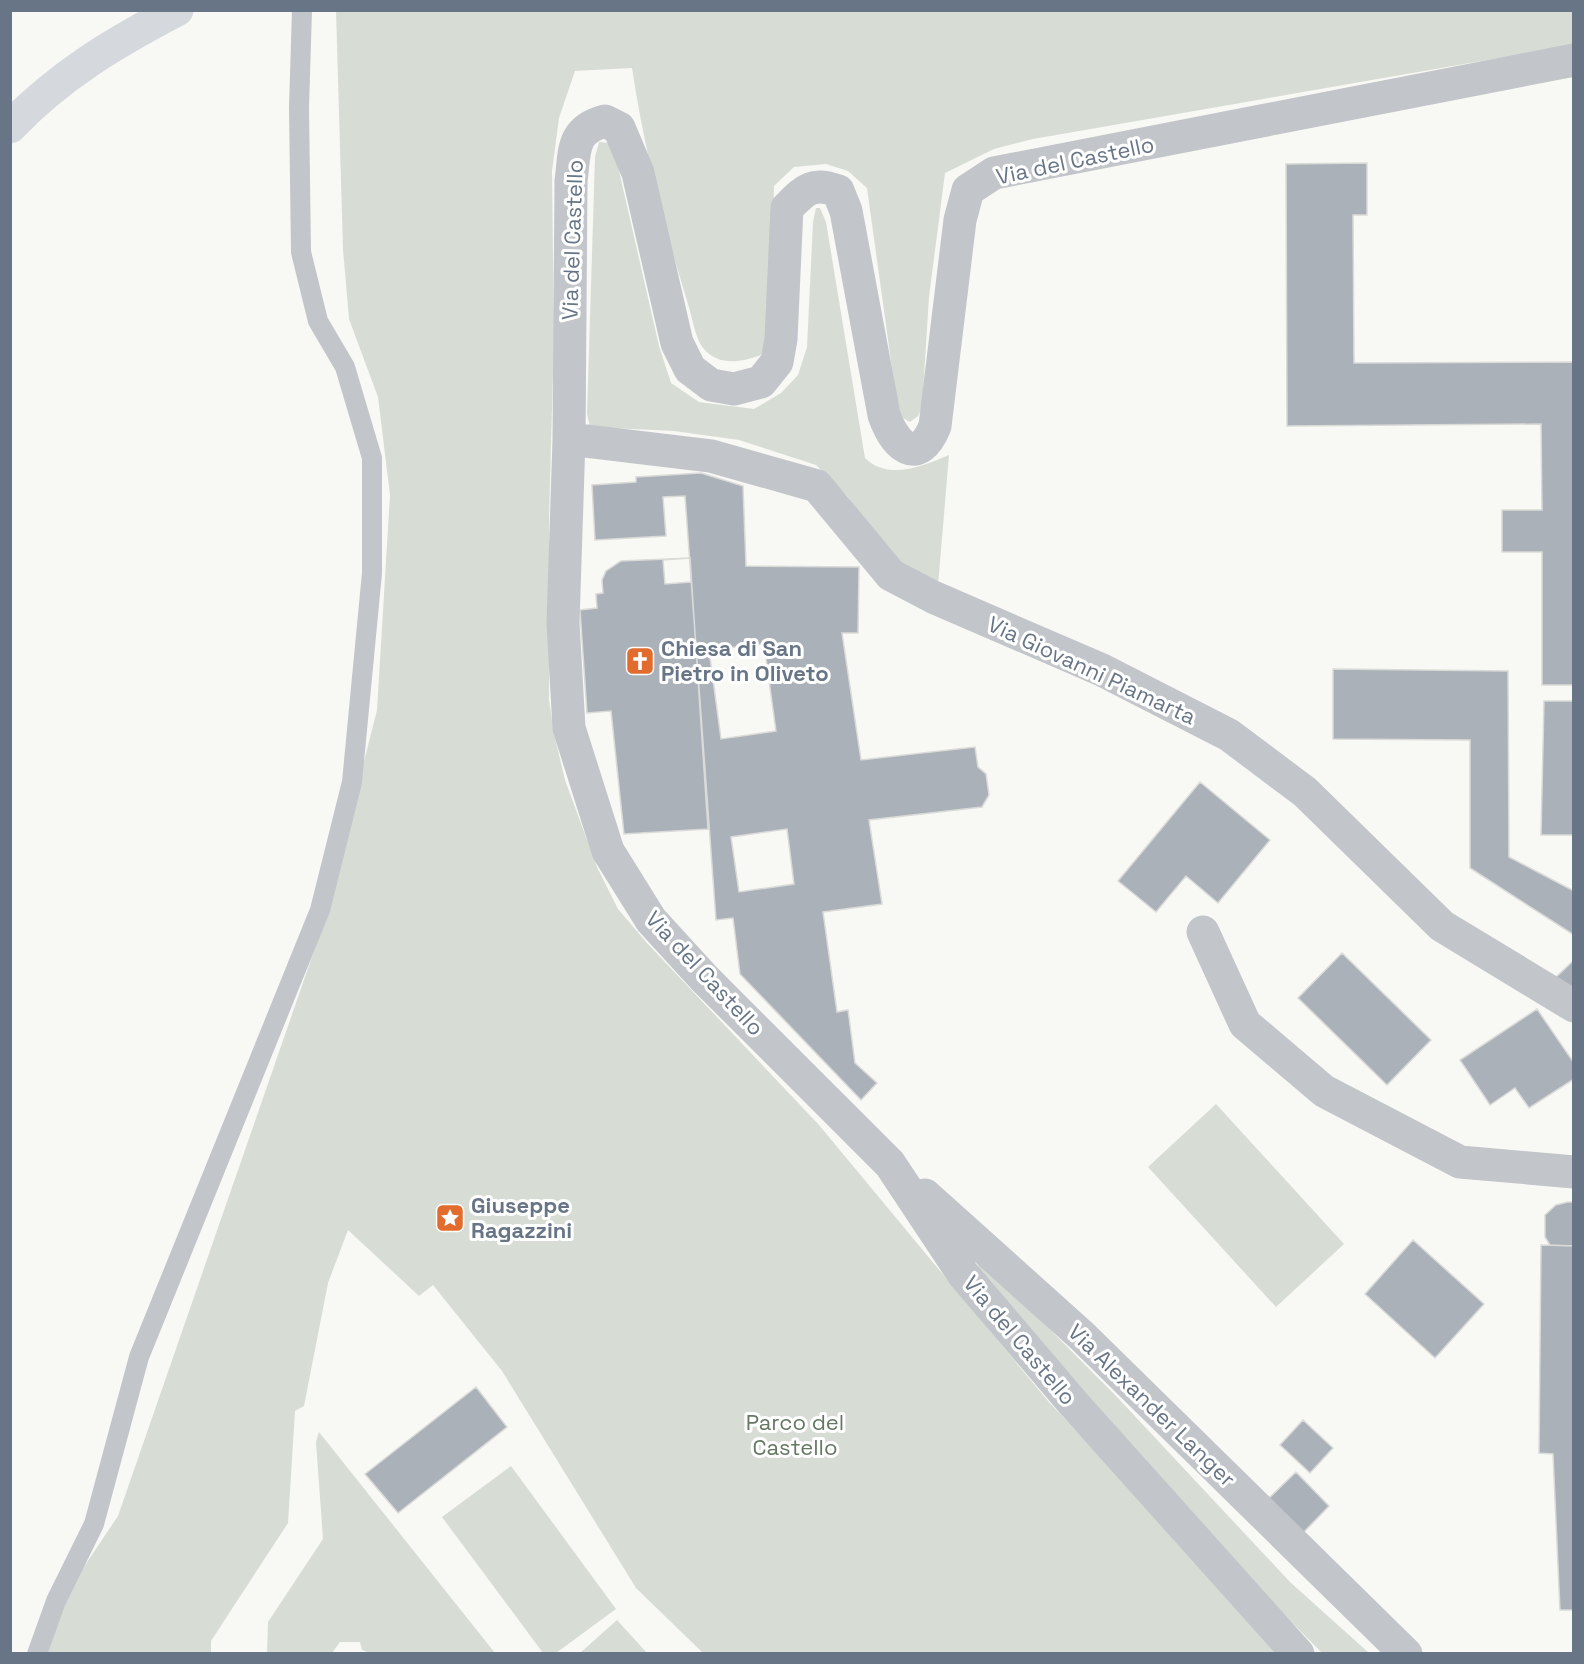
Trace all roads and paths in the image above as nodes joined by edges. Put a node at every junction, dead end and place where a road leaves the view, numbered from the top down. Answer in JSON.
{"nodes":[{"id":1,"x":141,"y":10,"type":"edge"},
{"id":2,"x":177,"y":10,"type":"edge"},
{"id":3,"x":302,"y":10,"type":"edge"},
{"id":4,"x":110,"y":45,"type":"junction"},
{"id":5,"x":1574,"y":60,"type":"edge"},
{"id":6,"x":23,"y":103,"type":"edge"},
{"id":7,"x":10,"y":127,"type":"edge"},
{"id":8,"x":569,"y":439,"type":"junction"},
{"id":9,"x":1203,"y":932,"type":"dead end"},
{"id":10,"x":1574,"y":1006,"type":"edge"},
{"id":11,"x":890,"y":1164,"type":"junction"},
{"id":12,"x":1574,"y":1172,"type":"edge"},
{"id":13,"x":37,"y":1653,"type":"edge"},
{"id":14,"x":1298,"y":1653,"type":"edge"},
{"id":15,"x":1406,"y":1653,"type":"edge"}],
"edges":[{"from":1,"to":4,"type":"street"},
{"from":2,"to":4,"type":"main road"},
{"from":3,"to":13,"type":"lane"},
{"from":4,"to":6,"type":"main road"},
{"from":5,"to":8,"type":"street","name":"Via del Castello"},
{"from":6,"to":7,"type":"main road"},
{"from":8,"to":10,"type":"street","name":"Via Giovanni Piamarta"},
{"from":8,"to":11,"type":"street","name":"Via del Castello"},
{"from":9,"to":12,"type":"street"},
{"from":11,"to":14,"type":"street","name":"Via del Castello"},
{"from":11,"to":15,"type":"street","name":"Via Alexander Langer"}]}
